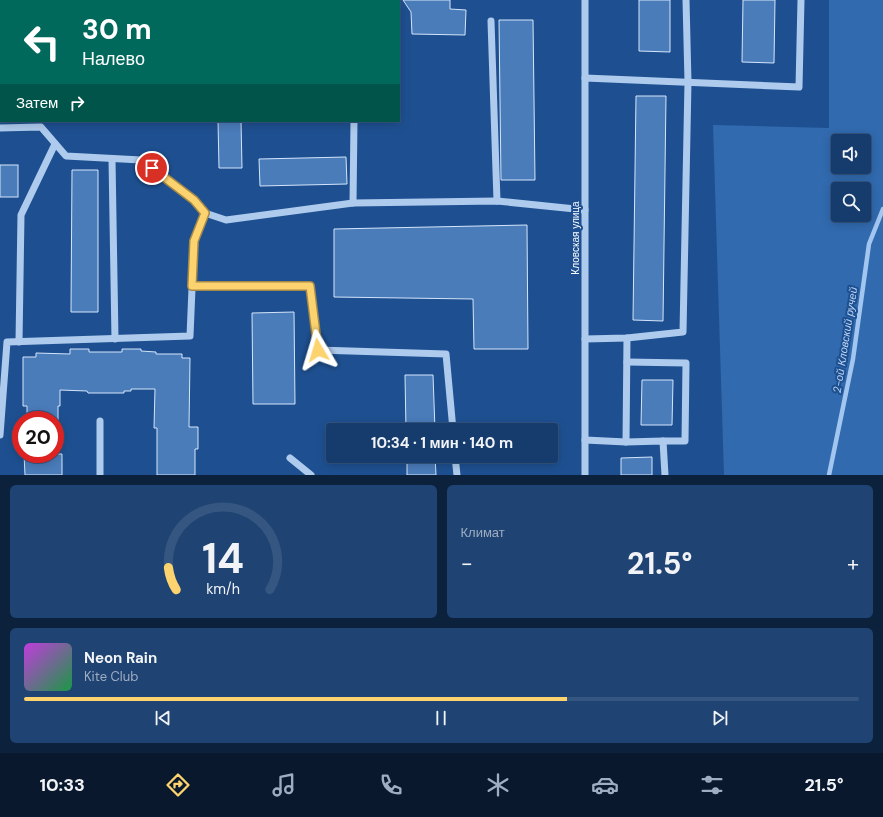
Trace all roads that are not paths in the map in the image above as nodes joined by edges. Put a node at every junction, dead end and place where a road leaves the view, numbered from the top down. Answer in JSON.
{"nodes":[{"id":1,"x":585,"y":0,"type":"edge"},
{"id":2,"x":686,"y":0,"type":"edge"},
{"id":3,"x":801,"y":0,"type":"edge"},
{"id":4,"x":491,"y":21,"type":"dead end"},
{"id":5,"x":585,"y":78,"type":"junction"},
{"id":6,"x":688,"y":82,"type":"junction"},
{"id":7,"x":354,"y":122,"type":"edge"},
{"id":8,"x":13,"y":124,"type":"edge"},
{"id":9,"x":0,"y":128,"type":"edge"},
{"id":10,"x":55,"y":144,"type":"junction"},
{"id":11,"x":112,"y":158,"type":"junction"},
{"id":12,"x":498,"y":201,"type":"junction"},
{"id":13,"x":353,"y":203,"type":"junction"},
{"id":14,"x":585,"y":210,"type":"junction"},
{"id":15,"x":205,"y":213,"type":"junction"},
{"id":16,"x":192,"y":286,"type":"junction"},
{"id":17,"x":627,"y":338,"type":"junction"},
{"id":18,"x":115,"y":339,"type":"junction"},
{"id":19,"x":585,"y":339,"type":"junction"},
{"id":20,"x":19,"y":342,"type":"junction"},
{"id":21,"x":627,"y":362,"type":"junction"},
{"id":22,"x":100,"y":421,"type":"dead end"},
{"id":23,"x":452,"y":423,"type":"edge"},
{"id":24,"x":0,"y":436,"type":"edge"},
{"id":25,"x":585,"y":440,"type":"junction"},
{"id":26,"x":663,"y":441,"type":"junction"},
{"id":27,"x":626,"y":442,"type":"junction"},
{"id":28,"x":290,"y":458,"type":"dead end"},
{"id":29,"x":456,"y":463,"type":"edge"},
{"id":30,"x":100,"y":475,"type":"edge"},
{"id":31,"x":311,"y":475,"type":"edge"},
{"id":32,"x":457,"y":475,"type":"edge"},
{"id":33,"x":585,"y":475,"type":"edge"},
{"id":34,"x":665,"y":475,"type":"edge"}],
"edges":[{"from":1,"to":5,"type":"street","name":"Кловская улица"},
{"from":2,"to":6,"type":"street"},
{"from":3,"to":6,"type":"street"},
{"from":4,"to":12,"type":"street"},
{"from":5,"to":6,"type":"street"},
{"from":5,"to":14,"type":"street","name":"Кловская улица"},
{"from":6,"to":17,"type":"street"},
{"from":7,"to":13,"type":"street"},
{"from":8,"to":9,"type":"street"},
{"from":8,"to":10,"type":"street"},
{"from":10,"to":11,"type":"street"},
{"from":10,"to":20,"type":"street"},
{"from":11,"to":15,"type":"street"},
{"from":11,"to":18,"type":"street"},
{"from":12,"to":13,"type":"street"},
{"from":12,"to":14,"type":"street"},
{"from":13,"to":15,"type":"street"},
{"from":14,"to":19,"type":"street","name":"Кловская улица"},
{"from":15,"to":16,"type":"street"},
{"from":16,"to":18,"type":"street"},
{"from":16,"to":23,"type":"street"},
{"from":17,"to":19,"type":"street"},
{"from":17,"to":21,"type":"street"},
{"from":18,"to":20,"type":"street"},
{"from":19,"to":25,"type":"street","name":"Кловская улица"},
{"from":20,"to":24,"type":"street"},
{"from":21,"to":26,"type":"street"},
{"from":21,"to":27,"type":"street"},
{"from":22,"to":30,"type":"street"},
{"from":25,"to":27,"type":"street"},
{"from":25,"to":33,"type":"street","name":"Кловская улица"},
{"from":26,"to":27,"type":"street"},
{"from":26,"to":34,"type":"street"},
{"from":28,"to":31,"type":"street"},
{"from":29,"to":32,"type":"street"}]}
